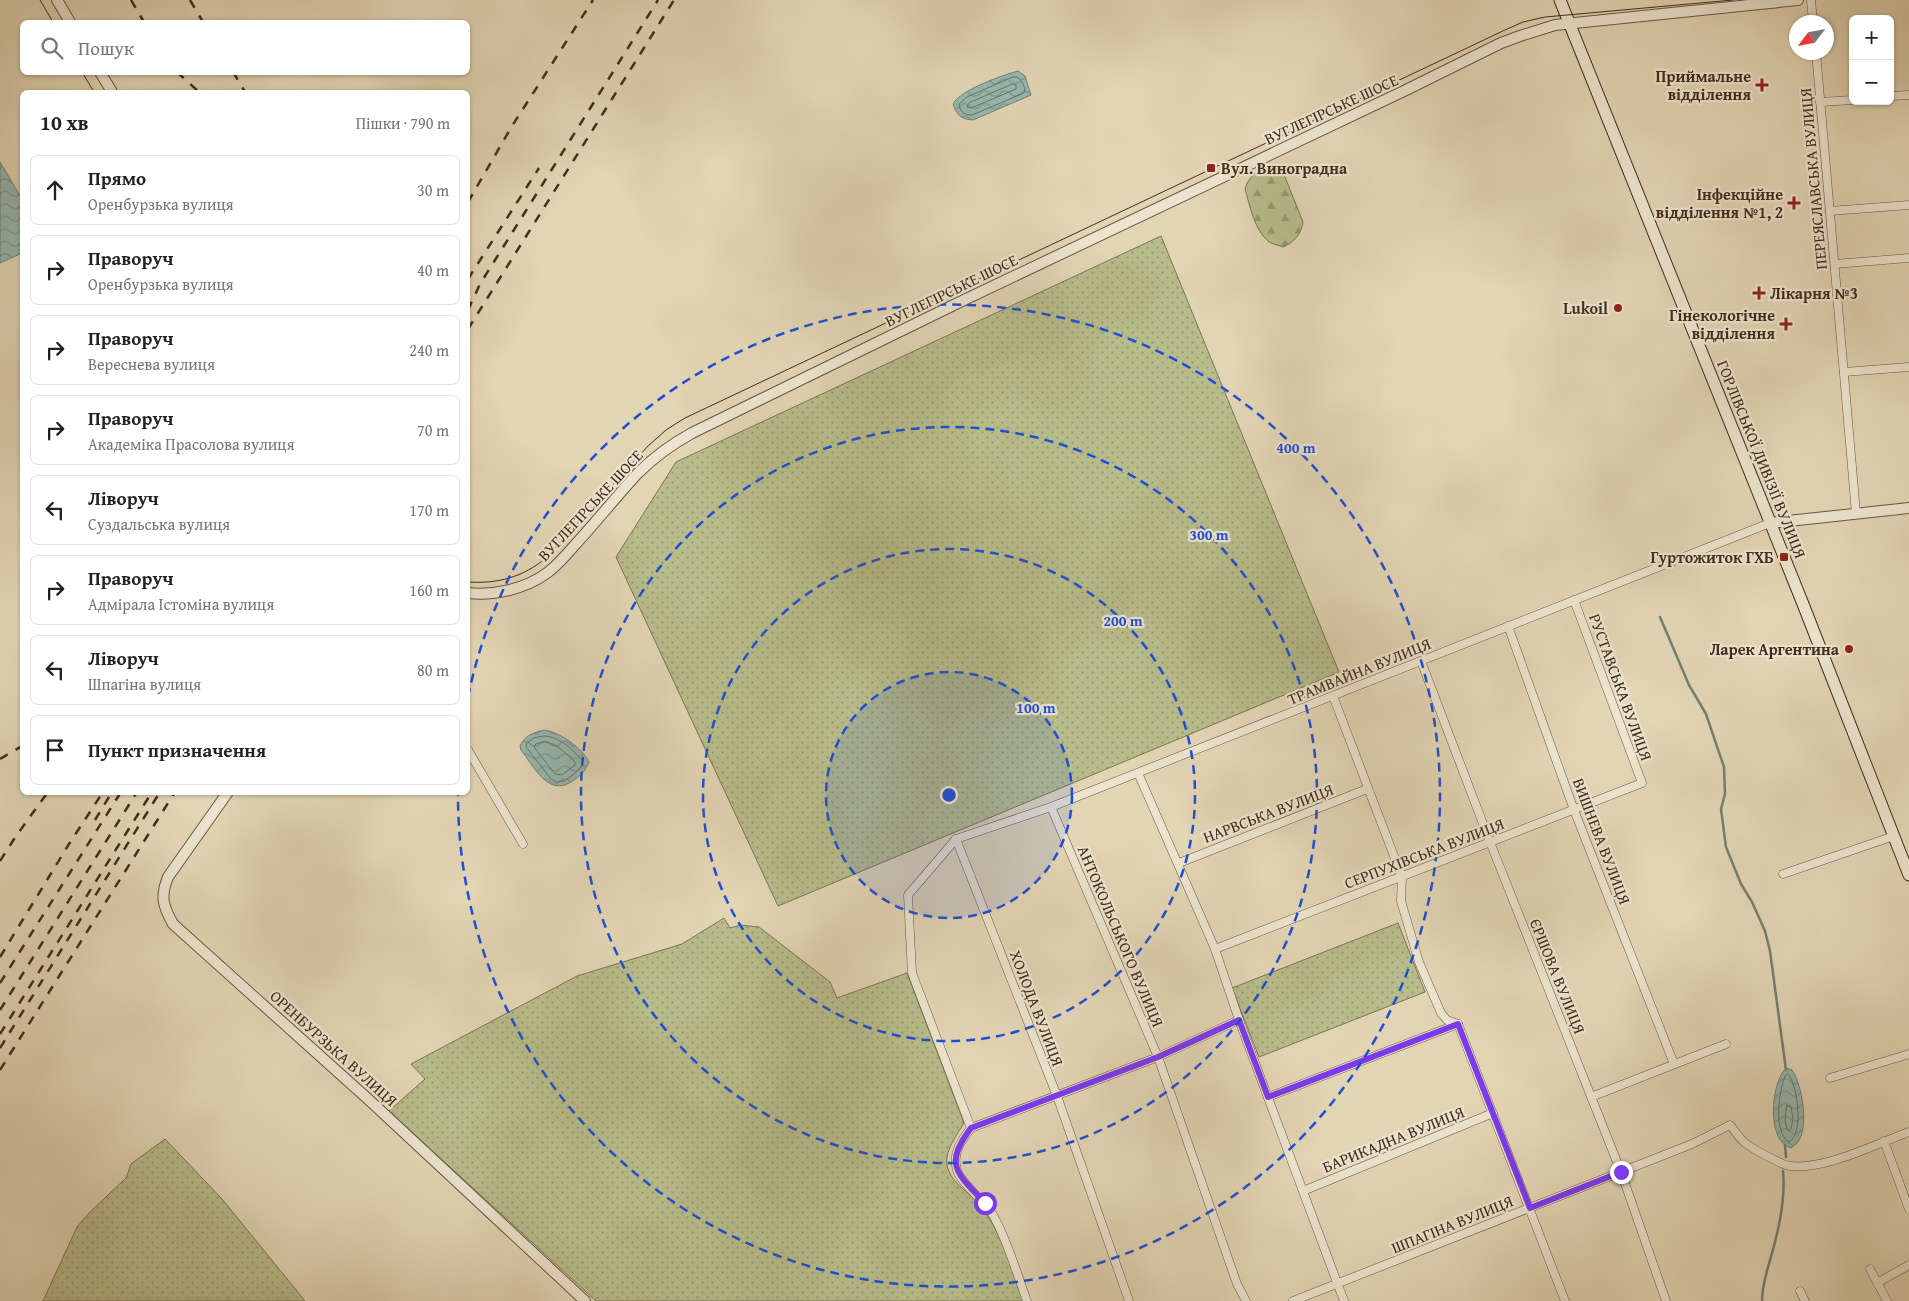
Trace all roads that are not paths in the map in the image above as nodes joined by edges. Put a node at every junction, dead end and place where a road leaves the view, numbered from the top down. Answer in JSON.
{"nodes":[{"id":1,"x":57,"y":0,"type":"edge"},
{"id":2,"x":1560,"y":0,"type":"edge"},
{"id":3,"x":1798,"y":0,"type":"edge"},
{"id":4,"x":1811,"y":0,"type":"edge"},
{"id":5,"x":1812,"y":15,"type":"edge"},
{"id":6,"x":69,"y":20,"type":"edge"},
{"id":7,"x":1570,"y":23,"type":"junction"},
{"id":8,"x":1817,"y":60,"type":"edge"},
{"id":9,"x":102,"y":75,"type":"edge"},
{"id":10,"x":111,"y":90,"type":"edge"},
{"id":11,"x":1909,"y":95,"type":"edge"},
{"id":12,"x":1894,"y":96,"type":"edge"},
{"id":13,"x":1849,"y":100,"type":"edge"},
{"id":14,"x":1820,"y":102,"type":"junction"},
{"id":15,"x":1909,"y":205,"type":"edge"},
{"id":16,"x":1830,"y":211,"type":"junction"},
{"id":17,"x":1909,"y":258,"type":"edge"},
{"id":18,"x":1834,"y":264,"type":"junction"},
{"id":19,"x":1909,"y":367,"type":"edge"},
{"id":20,"x":1844,"y":372,"type":"junction"},
{"id":21,"x":1909,"y":508,"type":"edge"},
{"id":22,"x":1856,"y":513,"type":"junction"},
{"id":23,"x":1770,"y":523,"type":"junction"},
{"id":24,"x":470,"y":593,"type":"edge"},
{"id":25,"x":1574,"y":600,"type":"junction"},
{"id":26,"x":1508,"y":626,"type":"junction"},
{"id":27,"x":1421,"y":661,"type":"junction"},
{"id":28,"x":1332,"y":696,"type":"junction"},
{"id":29,"x":470,"y":753,"type":"edge"},
{"id":30,"x":1138,"y":773,"type":"junction"},
{"id":31,"x":1642,"y":783,"type":"joint"},
{"id":32,"x":1367,"y":789,"type":"junction"},
{"id":33,"x":226,"y":795,"type":"edge"},
{"id":34,"x":1052,"y":807,"type":"junction"},
{"id":35,"x":1574,"y":810,"type":"junction"},
{"id":36,"x":1894,"y":836,"type":"junction"},
{"id":37,"x":956,"y":840,"type":"junction"},
{"id":38,"x":1490,"y":842,"type":"junction"},
{"id":39,"x":523,"y":844,"type":"dead end"},
{"id":40,"x":1179,"y":863,"type":"junction"},
{"id":41,"x":1783,"y":874,"type":"dead end"},
{"id":42,"x":1909,"y":876,"type":"edge"},
{"id":43,"x":1402,"y":877,"type":"junction"},
{"id":44,"x":1215,"y":949,"type":"junction"},
{"id":45,"x":1239,"y":1020,"type":"junction"},
{"id":46,"x":1458,"y":1024,"type":"junction"},
{"id":47,"x":1726,"y":1044,"type":"dead end"},
{"id":48,"x":1909,"y":1054,"type":"edge"},
{"id":49,"x":1158,"y":1057,"type":"junction"},
{"id":50,"x":1674,"y":1064,"type":"junction"},
{"id":51,"x":1830,"y":1078,"type":"dead end"},
{"id":52,"x":1057,"y":1096,"type":"junction"},
{"id":53,"x":1268,"y":1097,"type":"junction"},
{"id":54,"x":1591,"y":1097,"type":"junction"},
{"id":55,"x":1494,"y":1113,"type":"junction"},
{"id":56,"x":971,"y":1128,"type":"junction"},
{"id":57,"x":1909,"y":1132,"type":"edge"},
{"id":58,"x":1884,"y":1141,"type":"junction"},
{"id":59,"x":1621,"y":1172,"type":"junction"},
{"id":60,"x":1303,"y":1191,"type":"junction"},
{"id":61,"x":1530,"y":1208,"type":"junction"},
{"id":62,"x":1909,"y":1209,"type":"edge"},
{"id":63,"x":1909,"y":1266,"type":"edge"},
{"id":64,"x":1870,"y":1269,"type":"dead end"},
{"id":65,"x":1877,"y":1283,"type":"junction"},
{"id":66,"x":1338,"y":1284,"type":"junction"},
{"id":67,"x":1800,"y":1291,"type":"dead end"},
{"id":68,"x":586,"y":1301,"type":"edge"},
{"id":69,"x":1027,"y":1301,"type":"edge"},
{"id":70,"x":1129,"y":1301,"type":"edge"},
{"id":71,"x":1246,"y":1301,"type":"edge"},
{"id":72,"x":1293,"y":1301,"type":"edge"},
{"id":73,"x":1344,"y":1301,"type":"edge"},
{"id":74,"x":1566,"y":1301,"type":"edge"},
{"id":75,"x":1666,"y":1301,"type":"edge"},
{"id":76,"x":1805,"y":1301,"type":"edge"},
{"id":77,"x":1887,"y":1301,"type":"edge"}],
"edges":[{"from":1,"to":6,"type":"street"},
{"from":2,"to":7,"type":"main road","name":"ГОРЛІВСЬКОЇ ДИВІЗІЇ ВУЛИЦЯ"},
{"from":3,"to":7,"type":"street","name":"ВУГЛЕГІРСЬКЕ ШОСЕ"},
{"from":4,"to":5,"type":"street"},
{"from":7,"to":23,"type":"main road","name":"ГОРЛІВСЬКОЇ ДИВІЗІЇ ВУЛИЦЯ"},
{"from":7,"to":24,"type":"street","name":"ВУГЛЕГІРСЬКЕ ШОСЕ"},
{"from":8,"to":14,"type":"street","name":"ПЕРЕЯСЛАВСЬКА ВУЛИЦЯ"},
{"from":9,"to":10,"type":"street"},
{"from":11,"to":12,"type":"street"},
{"from":13,"to":14,"type":"street"},
{"from":14,"to":16,"type":"street","name":"ПЕРЕЯСЛАВСЬКА ВУЛИЦЯ"},
{"from":15,"to":16,"type":"street"},
{"from":16,"to":18,"type":"street","name":"ПЕРЕЯСЛАВСЬКА ВУЛИЦЯ"},
{"from":17,"to":18,"type":"street"},
{"from":18,"to":20,"type":"street","name":"ПЕРЕЯСЛАВСЬКА ВУЛИЦЯ"},
{"from":19,"to":20,"type":"street"},
{"from":20,"to":22,"type":"street","name":"ПЕРЕЯСЛАВСЬКА ВУЛИЦЯ"},
{"from":21,"to":22,"type":"street"},
{"from":22,"to":23,"type":"street"},
{"from":23,"to":25,"type":"street","name":"ТРАМВАЙНА ВУЛИЦЯ"},
{"from":23,"to":36,"type":"main road","name":"ГОРЛІВСЬКОЇ ДИВІЗІЇ ВУЛИЦЯ"},
{"from":25,"to":26,"type":"street","name":"ТРАМВАЙНА ВУЛИЦЯ"},
{"from":25,"to":31,"type":"street","name":"РУСТАВСЬКА ВУЛИЦЯ"},
{"from":26,"to":27,"type":"street","name":"ТРАМВАЙНА ВУЛИЦЯ"},
{"from":26,"to":35,"type":"street","name":"ВИШНЕВА ВУЛИЦЯ"},
{"from":27,"to":28,"type":"street","name":"ТРАМВАЙНА ВУЛИЦЯ"},
{"from":27,"to":38,"type":"street","name":"ЄРШОВА ВУЛИЦЯ"},
{"from":28,"to":30,"type":"street","name":"ТРАМВАЙНА ВУЛИЦЯ"},
{"from":28,"to":32,"type":"street"},
{"from":29,"to":39,"type":"street"},
{"from":30,"to":34,"type":"street","name":"ТРАМВАЙНА ВУЛИЦЯ"},
{"from":30,"to":40,"type":"street"},
{"from":31,"to":35,"type":"street","name":"СЕРПУХІВСЬКА ВУЛИЦЯ"},
{"from":32,"to":40,"type":"street","name":"НАРВСЬКА ВУЛИЦЯ"},
{"from":32,"to":43,"type":"street"},
{"from":33,"to":68,"type":"street","name":"ОРЕНБУРЗЬКА ВУЛИЦЯ"},
{"from":34,"to":37,"type":"street","name":"ТРАМВАЙНА ВУЛИЦЯ"},
{"from":34,"to":49,"type":"street","name":"АНТОКОЛЬСЬКОГО ВУЛИЦЯ"},
{"from":35,"to":38,"type":"street","name":"СЕРПУХІВСЬКА ВУЛИЦЯ"},
{"from":35,"to":50,"type":"street","name":"ВИШНЕВА ВУЛИЦЯ"},
{"from":36,"to":41,"type":"street"},
{"from":36,"to":42,"type":"main road","name":"ГОРЛІВСЬКОЇ ДИВІЗІЇ ВУЛИЦЯ"},
{"from":37,"to":52,"type":"street","name":"ХОЛОДА ВУЛИЦЯ"},
{"from":37,"to":56,"type":"street"},
{"from":38,"to":43,"type":"street","name":"СЕРПУХІВСЬКА ВУЛИЦЯ"},
{"from":38,"to":54,"type":"street","name":"ЄРШОВА ВУЛИЦЯ"},
{"from":40,"to":44,"type":"street"},
{"from":43,"to":44,"type":"street","name":"СЕРПУХІВСЬКА ВУЛИЦЯ"},
{"from":43,"to":46,"type":"street"},
{"from":44,"to":45,"type":"street"},
{"from":45,"to":49,"type":"street"},
{"from":45,"to":53,"type":"street"},
{"from":46,"to":53,"type":"street"},
{"from":46,"to":55,"type":"street"},
{"from":47,"to":50,"type":"street"},
{"from":48,"to":51,"type":"street"},
{"from":49,"to":52,"type":"street"},
{"from":49,"to":71,"type":"street","name":"АНТОКОЛЬСЬКОГО ВУЛИЦЯ"},
{"from":50,"to":54,"type":"street"},
{"from":52,"to":56,"type":"street"},
{"from":52,"to":70,"type":"street","name":"ХОЛОДА ВУЛИЦЯ"},
{"from":53,"to":60,"type":"street"},
{"from":54,"to":59,"type":"street","name":"ЄРШОВА ВУЛИЦЯ"},
{"from":55,"to":60,"type":"street","name":"БАРИКАДНА ВУЛИЦЯ"},
{"from":55,"to":61,"type":"street"},
{"from":56,"to":69,"type":"street"},
{"from":57,"to":58,"type":"street"},
{"from":58,"to":59,"type":"street","name":"ШПАГІНА ВУЛИЦЯ"},
{"from":58,"to":62,"type":"street"},
{"from":59,"to":61,"type":"street","name":"ШПАГІНА ВУЛИЦЯ"},
{"from":59,"to":75,"type":"street","name":"ЄРШОВА ВУЛИЦЯ"},
{"from":60,"to":66,"type":"street"},
{"from":61,"to":66,"type":"street","name":"ШПАГІНА ВУЛИЦЯ"},
{"from":61,"to":74,"type":"street"},
{"from":63,"to":65,"type":"street"},
{"from":64,"to":65,"type":"street"},
{"from":65,"to":77,"type":"street"},
{"from":66,"to":72,"type":"street","name":"ШПАГІНА ВУЛИЦЯ"},
{"from":66,"to":73,"type":"street"},
{"from":67,"to":76,"type":"street"}]}
